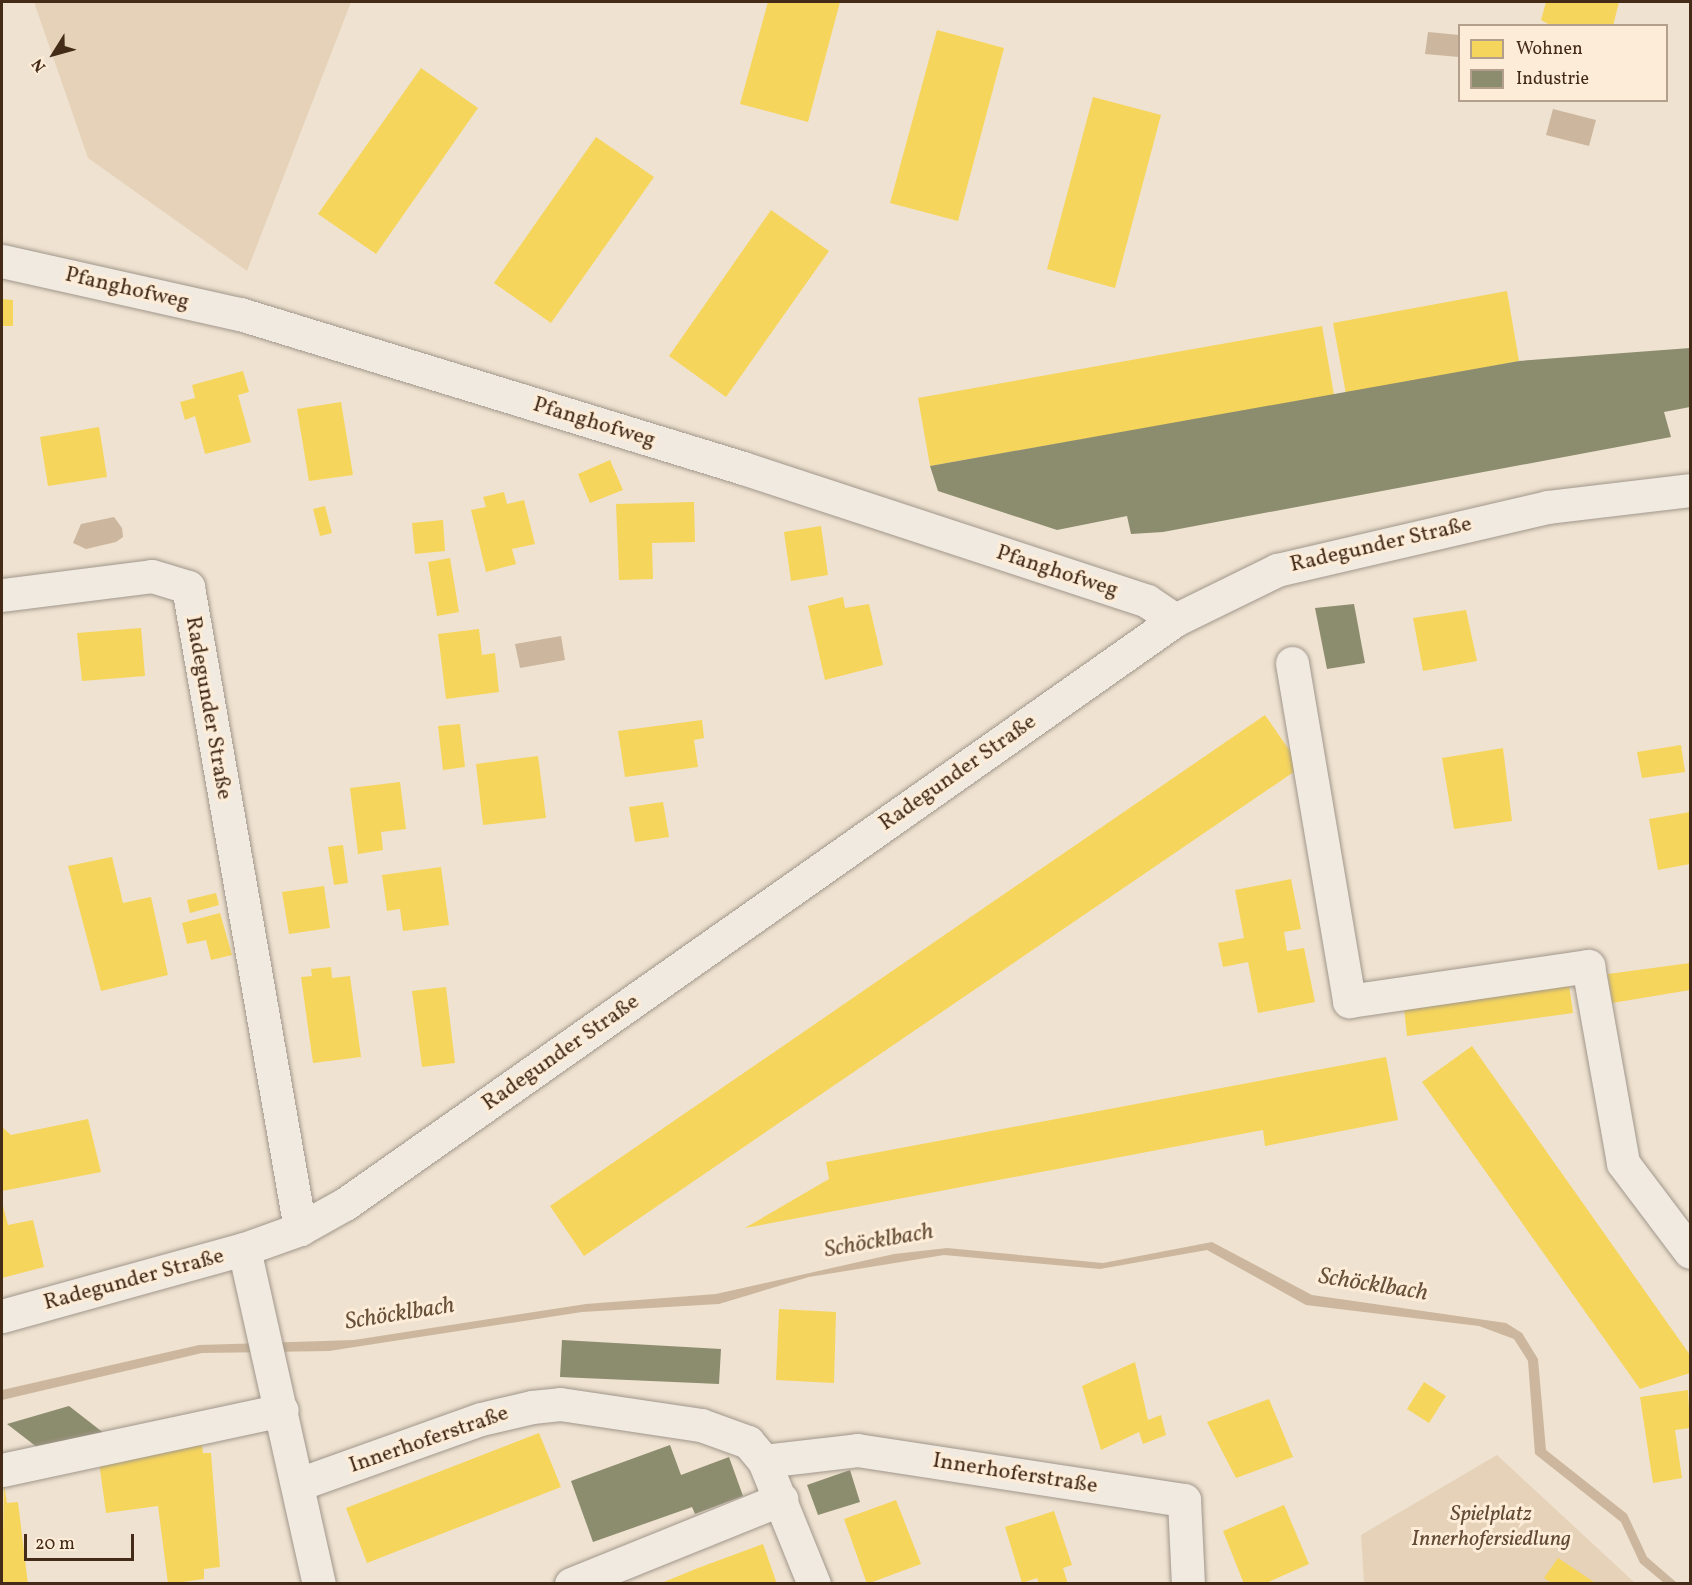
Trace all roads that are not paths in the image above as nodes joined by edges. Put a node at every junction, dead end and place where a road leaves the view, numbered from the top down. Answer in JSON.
{"nodes":[{"id":1,"x":2,"y":261,"type":"edge"},
{"id":2,"x":1690,"y":490,"type":"edge"},
{"id":3,"x":2,"y":595,"type":"edge"},
{"id":4,"x":1175,"y":620,"type":"junction"},
{"id":5,"x":1292,"y":663,"type":"dead end"},
{"id":6,"x":300,"y":1229,"type":"junction"},
{"id":7,"x":244,"y":1249,"type":"junction"},
{"id":8,"x":1690,"y":1252,"type":"edge"},
{"id":9,"x":2,"y":1316,"type":"edge"},
{"id":10,"x":282,"y":1410,"type":"junction"},
{"id":11,"x":764,"y":1461,"type":"junction"},
{"id":12,"x":2,"y":1470,"type":"edge"},
{"id":13,"x":299,"y":1484,"type":"junction"},
{"id":14,"x":781,"y":1499,"type":"junction"},
{"id":15,"x":319,"y":1584,"type":"edge"},
{"id":16,"x":572,"y":1584,"type":"edge"},
{"id":17,"x":814,"y":1584,"type":"edge"},
{"id":18,"x":1188,"y":1584,"type":"edge"}],
"edges":[{"from":1,"to":4,"type":"street","name":"Pfanghofweg"},
{"from":2,"to":4,"type":"street","name":"Radegunder Straße"},
{"from":3,"to":6,"type":"street","name":"Radegunder Straße"},
{"from":4,"to":6,"type":"street","name":"Radegunder Straße"},
{"from":5,"to":8,"type":"street"},
{"from":6,"to":7,"type":"street","name":"Radegunder Straße"},
{"from":7,"to":9,"type":"street","name":"Radegunder Straße"},
{"from":7,"to":10,"type":"street"},
{"from":10,"to":12,"type":"street"},
{"from":10,"to":13,"type":"street"},
{"from":11,"to":13,"type":"street","name":"Innerhoferstraße"},
{"from":11,"to":14,"type":"street","name":"Innerhoferstraße"},
{"from":11,"to":18,"type":"street","name":"Innerhoferstraße"},
{"from":13,"to":15,"type":"street"},
{"from":14,"to":16,"type":"street"},
{"from":14,"to":17,"type":"street","name":"Innerhoferstraße"}]}
